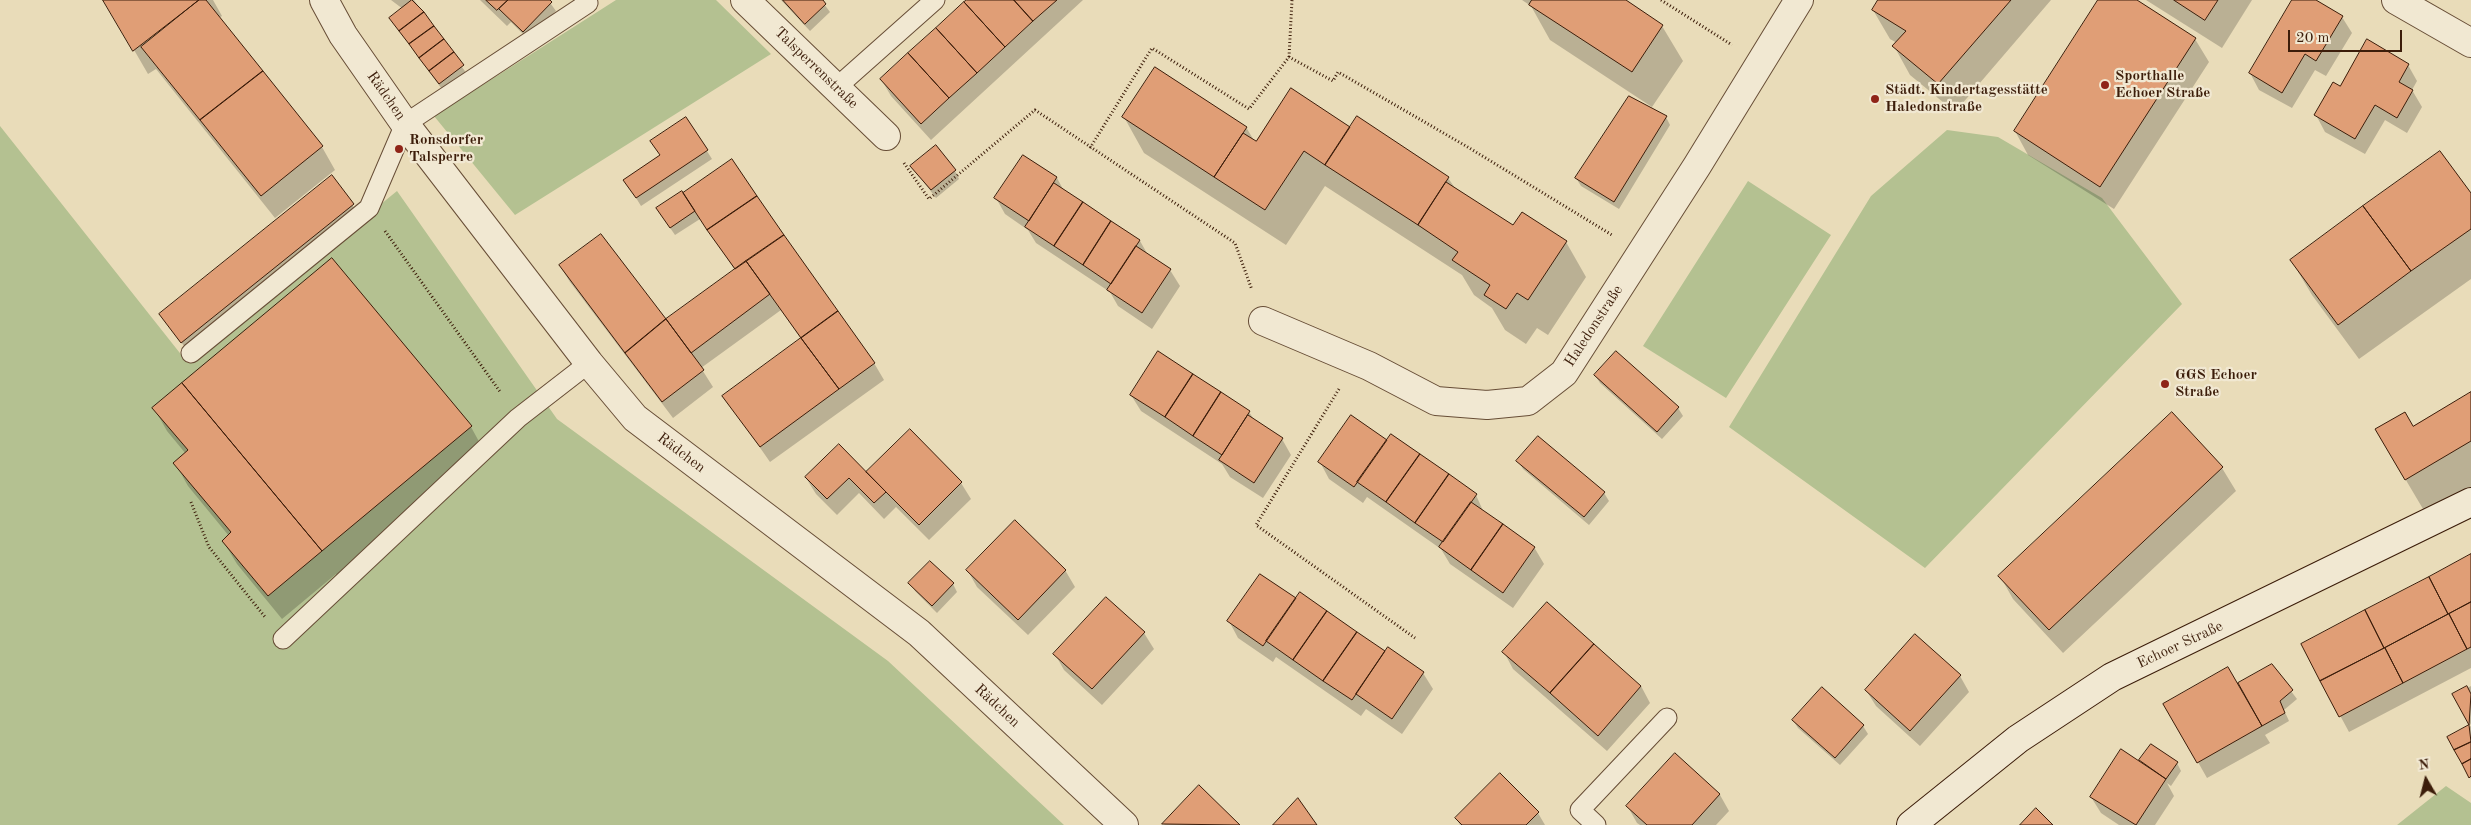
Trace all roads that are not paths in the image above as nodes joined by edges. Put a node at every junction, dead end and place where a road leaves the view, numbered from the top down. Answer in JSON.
{"nodes":[{"id":1,"x":324,"y":0,"type":"edge"},
{"id":2,"x":585,"y":0,"type":"edge"},
{"id":3,"x":745,"y":0,"type":"edge"},
{"id":4,"x":935,"y":0,"type":"edge"},
{"id":5,"x":1799,"y":0,"type":"edge"},
{"id":6,"x":2396,"y":0,"type":"edge"},
{"id":7,"x":2471,"y":43,"type":"edge"},
{"id":8,"x":836,"y":86,"type":"junction"},
{"id":9,"x":405,"y":124,"type":"junction"},
{"id":10,"x":886,"y":136,"type":"road end"},
{"id":11,"x":1263,"y":321,"type":"road end"},
{"id":12,"x":191,"y":353,"type":"dead end"},
{"id":13,"x":589,"y":364,"type":"junction"},
{"id":14,"x":2471,"y":502,"type":"edge"},
{"id":15,"x":283,"y":639,"type":"road end"},
{"id":16,"x":1667,"y":718,"type":"dead end"},
{"id":17,"x":1124,"y":825,"type":"edge"},
{"id":18,"x":1596,"y":825,"type":"edge"},
{"id":19,"x":1911,"y":825,"type":"edge"}],
"edges":[{"from":1,"to":9,"type":"street","name":"Rädchen"},
{"from":2,"to":9,"type":"lane"},
{"from":3,"to":8,"type":"street","name":"Talsperrenstraße"},
{"from":4,"to":8,"type":"lane"},
{"from":5,"to":11,"type":"street","name":"Haledonstraße"},
{"from":6,"to":7,"type":"street"},
{"from":8,"to":10,"type":"street","name":"Talsperrenstraße"},
{"from":9,"to":12,"type":"lane"},
{"from":9,"to":13,"type":"street","name":"Rädchen"},
{"from":13,"to":15,"type":"lane"},
{"from":13,"to":17,"type":"street","name":"Rädchen"},
{"from":14,"to":19,"type":"street","name":"Echoer Straße"},
{"from":16,"to":18,"type":"lane"}]}
